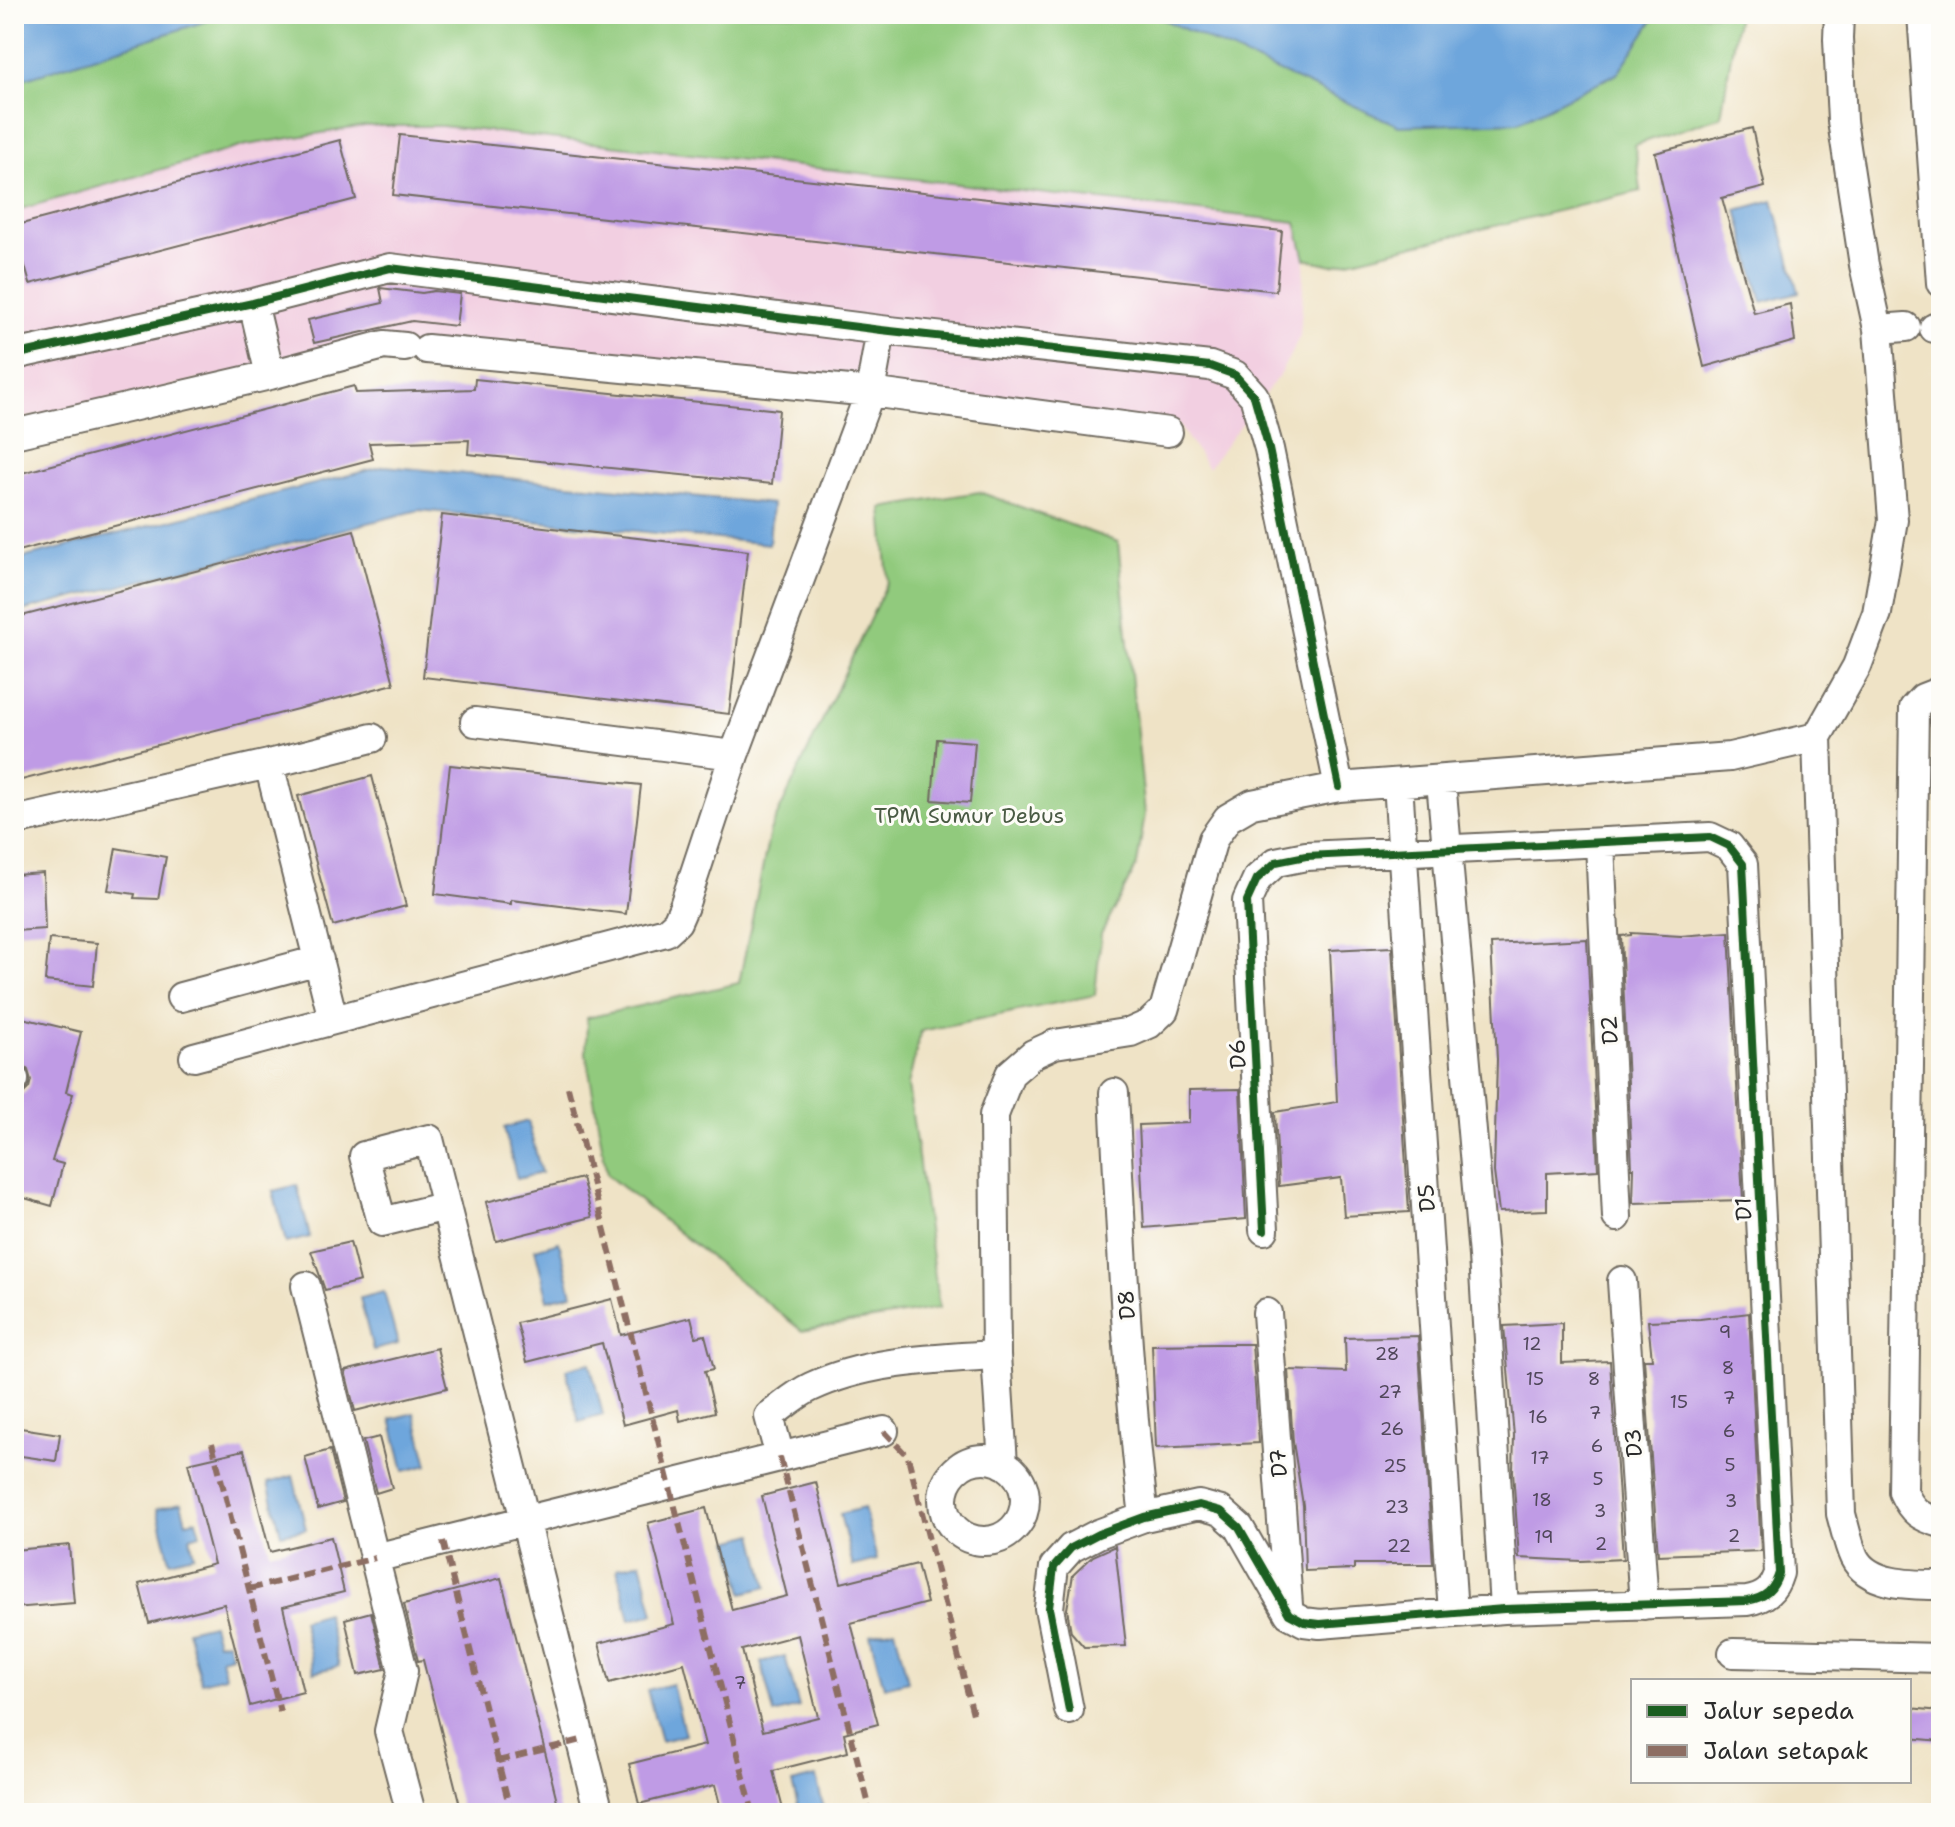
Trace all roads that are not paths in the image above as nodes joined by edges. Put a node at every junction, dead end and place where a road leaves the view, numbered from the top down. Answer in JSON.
{"nodes":[{"id":1,"x":1839,"y":14,"type":"edge"},
{"id":2,"x":1922,"y":14,"type":"edge"},
{"id":3,"x":1941,"y":283,"type":"edge"},
{"id":4,"x":253,"y":303,"type":"junction"},
{"id":5,"x":881,"y":330,"type":"junction"},
{"id":6,"x":14,"y":355,"type":"edge"},
{"id":7,"x":270,"y":375,"type":"junction"},
{"id":8,"x":870,"y":392,"type":"junction"},
{"id":9,"x":1168,"y":432,"type":"dead end"},
{"id":10,"x":14,"y":434,"type":"edge"},
{"id":11,"x":1941,"y":691,"type":"edge"},
{"id":12,"x":475,"y":722,"type":"dead end"},
{"id":13,"x":1817,"y":737,"type":"junction"},
{"id":14,"x":372,"y":738,"type":"dead end"},
{"id":15,"x":734,"y":755,"type":"junction"},
{"id":16,"x":269,"y":764,"type":"junction"},
{"id":17,"x":1441,"y":781,"type":"junction"},
{"id":18,"x":1398,"y":783,"type":"junction"},
{"id":19,"x":1339,"y":787,"type":"junction"},
{"id":20,"x":14,"y":821,"type":"edge"},
{"id":21,"x":1600,"y":843,"type":"junction"},
{"id":22,"x":1447,"y":848,"type":"junction"},
{"id":23,"x":1401,"y":850,"type":"junction"},
{"id":24,"x":319,"y":960,"type":"junction"},
{"id":25,"x":181,"y":997,"type":"dead end"},
{"id":26,"x":333,"y":1019,"type":"junction"},
{"id":27,"x":194,"y":1057,"type":"dead end"},
{"id":28,"x":1114,"y":1093,"type":"dead end"},
{"id":29,"x":446,"y":1206,"type":"dead end"},
{"id":30,"x":1617,"y":1217,"type":"dead end"},
{"id":31,"x":1264,"y":1230,"type":"dead end"},
{"id":32,"x":1622,"y":1281,"type":"dead end"},
{"id":33,"x":306,"y":1286,"type":"dead end"},
{"id":34,"x":1267,"y":1313,"type":"dead end"},
{"id":35,"x":996,"y":1355,"type":"junction"},
{"id":36,"x":884,"y":1431,"type":"dead end"},
{"id":37,"x":780,"y":1457,"type":"junction"},
{"id":38,"x":1003,"y":1464,"type":"dead end"},
{"id":39,"x":1144,"y":1517,"type":"junction"},
{"id":40,"x":525,"y":1520,"type":"junction"},
{"id":41,"x":1941,"y":1523,"type":"edge"},
{"id":42,"x":375,"y":1558,"type":"junction"},
{"id":43,"x":1941,"y":1585,"type":"edge"},
{"id":44,"x":1644,"y":1605,"type":"junction"},
{"id":45,"x":1504,"y":1609,"type":"junction"},
{"id":46,"x":1453,"y":1613,"type":"junction"},
{"id":47,"x":1289,"y":1614,"type":"junction"},
{"id":48,"x":1733,"y":1653,"type":"dead end"},
{"id":49,"x":1941,"y":1658,"type":"edge"},
{"id":50,"x":1069,"y":1710,"type":"dead end"},
{"id":51,"x":411,"y":1813,"type":"edge"},
{"id":52,"x":599,"y":1813,"type":"edge"}],
"edges":[{"from":1,"to":13,"type":"street"},
{"from":2,"to":3,"type":"street"},
{"from":4,"to":5,"type":"street"},
{"from":4,"to":6,"type":"street"},
{"from":4,"to":7,"type":"street"},
{"from":5,"to":8,"type":"street"},
{"from":5,"to":19,"type":"street"},
{"from":7,"to":8,"type":"street"},
{"from":7,"to":10,"type":"street"},
{"from":8,"to":9,"type":"street"},
{"from":8,"to":15,"type":"street"},
{"from":11,"to":41,"type":"street"},
{"from":12,"to":15,"type":"street"},
{"from":13,"to":17,"type":"street"},
{"from":13,"to":43,"type":"street"},
{"from":14,"to":16,"type":"street"},
{"from":15,"to":26,"type":"street"},
{"from":16,"to":20,"type":"street"},
{"from":16,"to":24,"type":"street"},
{"from":17,"to":18,"type":"street"},
{"from":17,"to":22,"type":"street"},
{"from":18,"to":19,"type":"street"},
{"from":18,"to":23,"type":"street","name":"D5"},
{"from":19,"to":35,"type":"street"},
{"from":21,"to":22,"type":"street"},
{"from":21,"to":30,"type":"street","name":"D2"},
{"from":21,"to":44,"type":"street","name":"D1"},
{"from":22,"to":23,"type":"street"},
{"from":22,"to":45,"type":"street"},
{"from":23,"to":31,"type":"street","name":"D6"},
{"from":23,"to":46,"type":"street","name":"D5"},
{"from":24,"to":25,"type":"street"},
{"from":24,"to":26,"type":"street"},
{"from":26,"to":27,"type":"street"},
{"from":28,"to":39,"type":"street","name":"D8"},
{"from":29,"to":40,"type":"street"},
{"from":32,"to":44,"type":"street","name":"D3"},
{"from":33,"to":42,"type":"street"},
{"from":34,"to":47,"type":"street","name":"D7"},
{"from":35,"to":37,"type":"street"},
{"from":35,"to":38,"type":"street"},
{"from":36,"to":37,"type":"street"},
{"from":37,"to":40,"type":"street"},
{"from":39,"to":47,"type":"street"},
{"from":39,"to":50,"type":"street"},
{"from":40,"to":42,"type":"street"},
{"from":40,"to":52,"type":"street"},
{"from":42,"to":51,"type":"street"},
{"from":44,"to":45,"type":"street"},
{"from":45,"to":46,"type":"street"},
{"from":46,"to":47,"type":"street"},
{"from":48,"to":49,"type":"street"}]}
